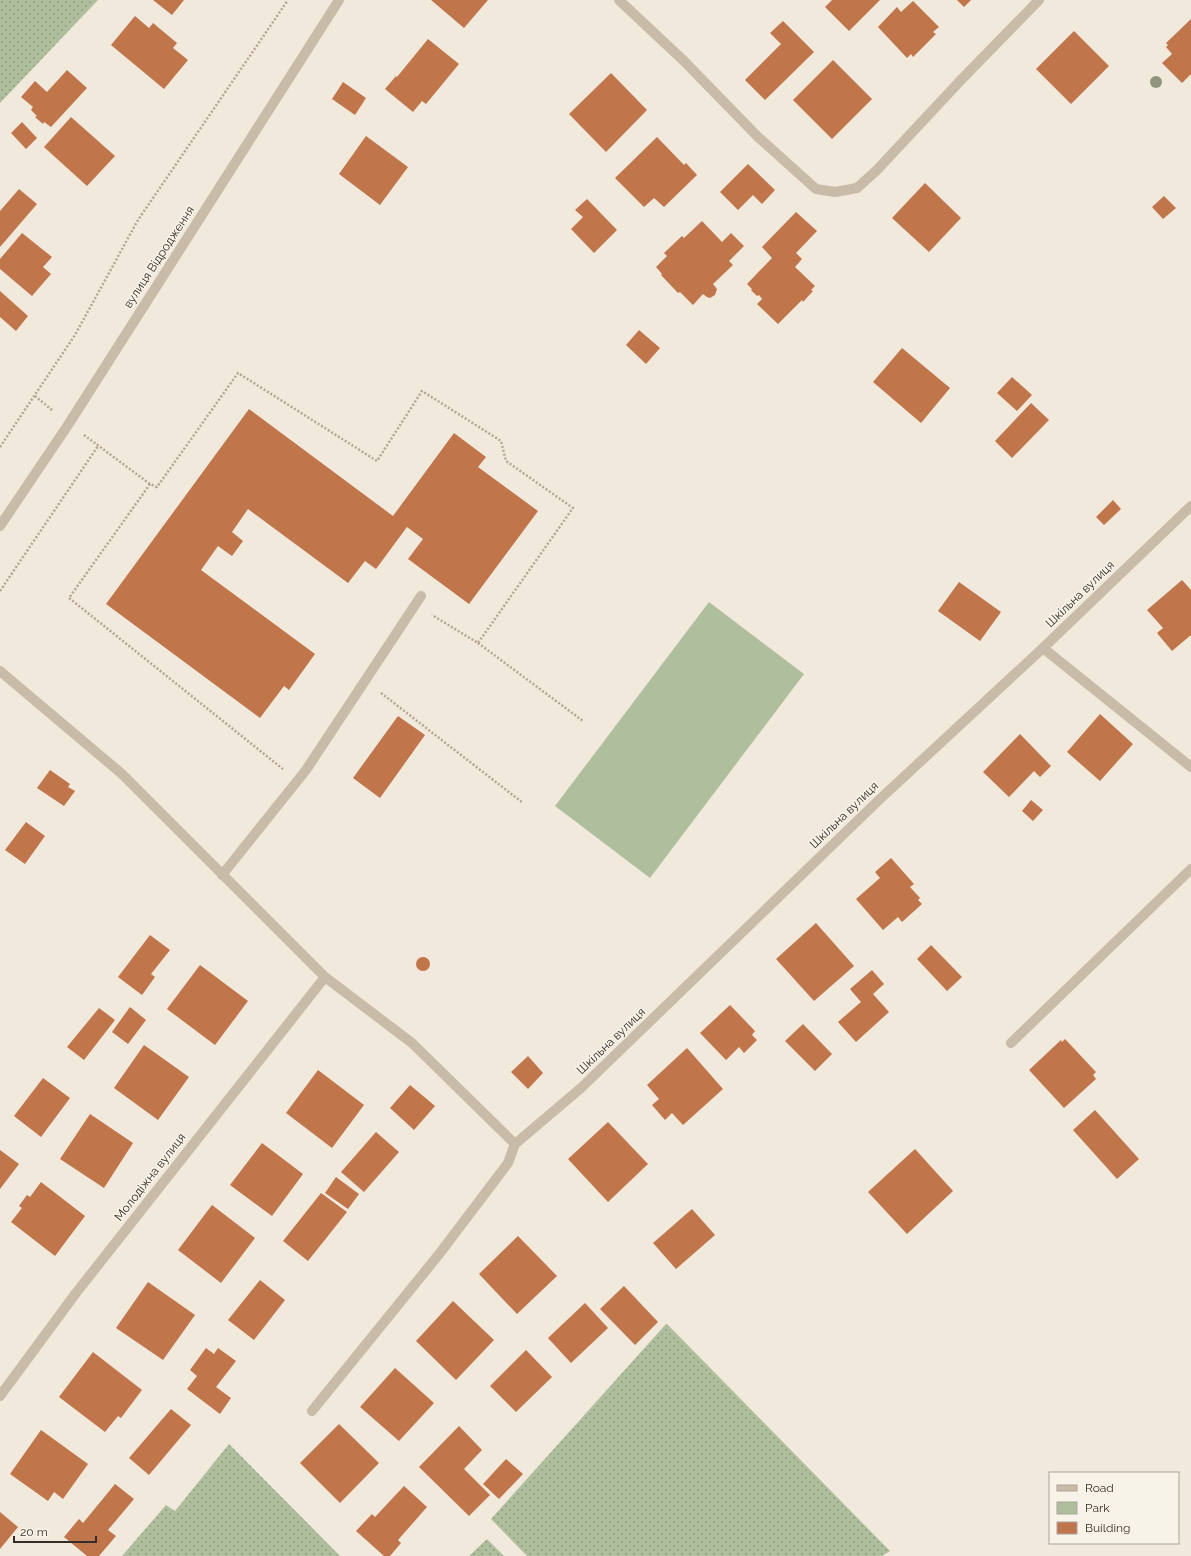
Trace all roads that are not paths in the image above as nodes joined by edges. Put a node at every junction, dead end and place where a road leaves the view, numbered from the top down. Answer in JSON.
{"nodes":[{"id":1,"x":339,"y":0,"type":"edge"},
{"id":2,"x":619,"y":0,"type":"edge"},
{"id":3,"x":1039,"y":0,"type":"edge"},
{"id":4,"x":1191,"y":506,"type":"edge"},
{"id":5,"x":0,"y":526,"type":"edge"},
{"id":6,"x":421,"y":596,"type":"dead end"},
{"id":7,"x":1043,"y":648,"type":"junction"},
{"id":8,"x":0,"y":671,"type":"edge"},
{"id":9,"x":1191,"y":767,"type":"edge"},
{"id":10,"x":1191,"y":869,"type":"edge"},
{"id":11,"x":222,"y":875,"type":"junction"},
{"id":12,"x":325,"y":977,"type":"junction"},
{"id":13,"x":1011,"y":1043,"type":"dead end"},
{"id":14,"x":515,"y":1144,"type":"junction"},
{"id":15,"x":0,"y":1396,"type":"edge"},
{"id":16,"x":312,"y":1411,"type":"dead end"}],
"edges":[{"from":1,"to":5,"type":"street","name":"вулиця Відродження"},
{"from":2,"to":3,"type":"street"},
{"from":4,"to":7,"type":"street","name":"Шкільна вулиця"},
{"from":6,"to":11,"type":"street"},
{"from":7,"to":9,"type":"street"},
{"from":7,"to":14,"type":"street","name":"Шкільна вулиця"},
{"from":8,"to":11,"type":"street"},
{"from":10,"to":13,"type":"street"},
{"from":11,"to":12,"type":"street"},
{"from":12,"to":14,"type":"street"},
{"from":12,"to":15,"type":"street","name":"Молодіжна вулиця"},
{"from":14,"to":16,"type":"street"}]}
